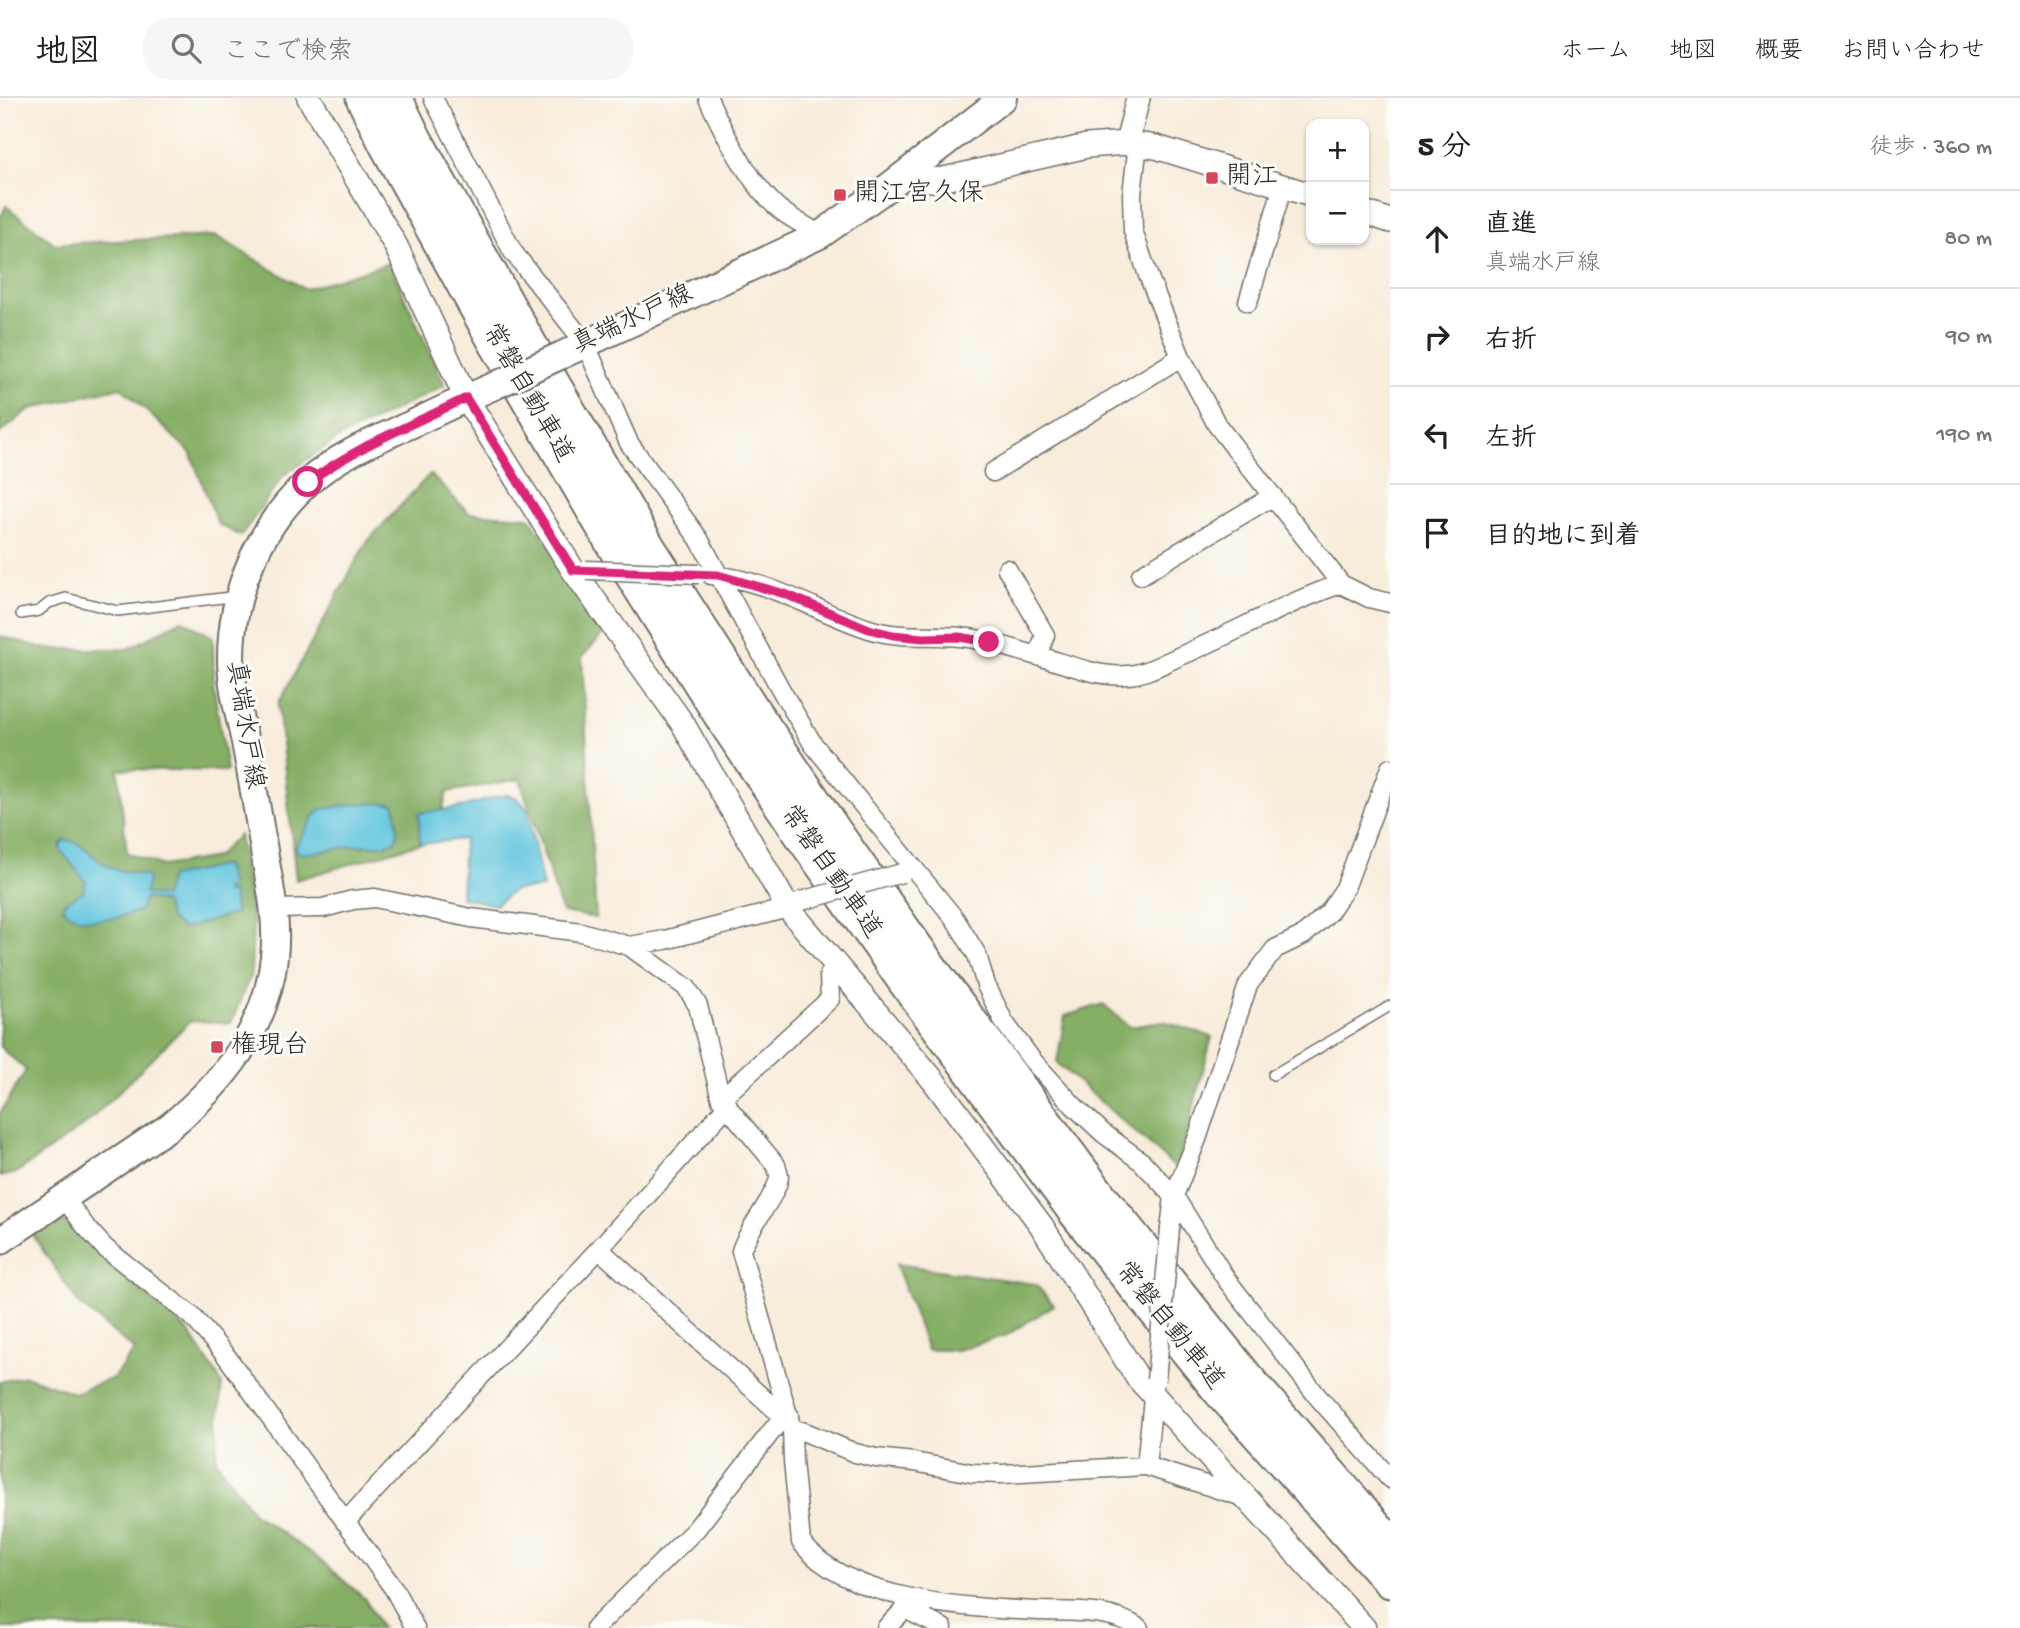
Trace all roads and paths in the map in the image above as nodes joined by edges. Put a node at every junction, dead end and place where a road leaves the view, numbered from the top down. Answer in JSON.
{"nodes":[{"id":1,"x":309,"y":98,"type":"edge"},
{"id":2,"x":363,"y":98,"type":"edge"},
{"id":3,"x":395,"y":98,"type":"edge"},
{"id":4,"x":433,"y":98,"type":"edge"},
{"id":5,"x":708,"y":98,"type":"edge"},
{"id":6,"x":1003,"y":98,"type":"edge"},
{"id":7,"x":1138,"y":98,"type":"edge"},
{"id":8,"x":1133,"y":143,"type":"junction"},
{"id":9,"x":908,"y":171,"type":"junction"},
{"id":10,"x":1283,"y":186,"type":"junction"},
{"id":11,"x":1306,"y":193,"type":"edge"},
{"id":12,"x":1369,"y":214,"type":"edge"},
{"id":13,"x":1390,"y":221,"type":"edge"},
{"id":14,"x":820,"y":235,"type":"junction"},
{"id":15,"x":1248,"y":302,"type":"dead end"},
{"id":16,"x":573,"y":349,"type":"junction"},
{"id":17,"x":1181,"y":357,"type":"junction"},
{"id":18,"x":466,"y":398,"type":"junction"},
{"id":19,"x":993,"y":472,"type":"dead end"},
{"id":20,"x":1273,"y":496,"type":"junction"},
{"id":21,"x":1007,"y":569,"type":"dead end"},
{"id":22,"x":579,"y":570,"type":"junction"},
{"id":23,"x":718,"y":575,"type":"junction"},
{"id":24,"x":1141,"y":575,"type":"dead end"},
{"id":25,"x":1341,"y":584,"type":"junction"},
{"id":26,"x":239,"y":595,"type":"junction"},
{"id":27,"x":1390,"y":603,"type":"edge"},
{"id":28,"x":21,"y":614,"type":"dead end"},
{"id":29,"x":1038,"y":656,"type":"junction"},
{"id":30,"x":1390,"y":768,"type":"edge"},
{"id":31,"x":908,"y":870,"type":"junction"},
{"id":32,"x":794,"y":904,"type":"junction"},
{"id":33,"x":274,"y":909,"type":"junction"},
{"id":34,"x":629,"y":946,"type":"junction"},
{"id":35,"x":837,"y":966,"type":"junction"},
{"id":36,"x":1390,"y":1006,"type":"edge"},
{"id":37,"x":1273,"y":1075,"type":"dead end"},
{"id":38,"x":725,"y":1102,"type":"junction"},
{"id":39,"x":1174,"y":1196,"type":"junction"},
{"id":40,"x":64,"y":1198,"type":"junction"},
{"id":41,"x":0,"y":1240,"type":"edge"},
{"id":42,"x":599,"y":1249,"type":"junction"},
{"id":43,"x":1154,"y":1387,"type":"junction"},
{"id":44,"x":791,"y":1422,"type":"junction"},
{"id":45,"x":1146,"y":1466,"type":"junction"},
{"id":46,"x":1390,"y":1479,"type":"edge"},
{"id":47,"x":1250,"y":1499,"type":"junction"},
{"id":48,"x":345,"y":1522,"type":"junction"},
{"id":49,"x":1390,"y":1543,"type":"edge"},
{"id":50,"x":1390,"y":1581,"type":"edge"},
{"id":51,"x":905,"y":1602,"type":"junction"},
{"id":52,"x":415,"y":1628,"type":"edge"},
{"id":53,"x":595,"y":1628,"type":"edge"},
{"id":54,"x":886,"y":1628,"type":"edge"},
{"id":55,"x":943,"y":1628,"type":"edge"},
{"id":56,"x":1139,"y":1628,"type":"edge"},
{"id":57,"x":1364,"y":1628,"type":"edge"}],
"edges":[{"from":1,"to":18,"type":"street"},
{"from":2,"to":50,"type":"highway","name":"常磐自動車道"},
{"from":3,"to":49,"type":"highway","name":"常磐自動車道"},
{"from":4,"to":16,"type":"street"},
{"from":5,"to":14,"type":"street"},
{"from":6,"to":9,"type":"main road","name":"真端水戸線"},
{"from":7,"to":8,"type":"street"},
{"from":8,"to":9,"type":"street"},
{"from":8,"to":10,"type":"street"},
{"from":8,"to":17,"type":"street"},
{"from":9,"to":14,"type":"main road","name":"真端水戸線"},
{"from":10,"to":11,"type":"street"},
{"from":10,"to":15,"type":"street"},
{"from":12,"to":13,"type":"street"},
{"from":14,"to":16,"type":"main road","name":"真端水戸線"},
{"from":16,"to":18,"type":"main road","name":"真端水戸線","bridge":true},
{"from":16,"to":23,"type":"street"},
{"from":17,"to":19,"type":"street"},
{"from":17,"to":20,"type":"street"},
{"from":18,"to":22,"type":"street"},
{"from":18,"to":26,"type":"main road","name":"真端水戸線"},
{"from":20,"to":24,"type":"street"},
{"from":20,"to":25,"type":"street"},
{"from":21,"to":29,"type":"street"},
{"from":22,"to":23,"type":"street","bridge":true},
{"from":22,"to":32,"type":"street"},
{"from":23,"to":29,"type":"street"},
{"from":23,"to":31,"type":"street"},
{"from":25,"to":27,"type":"street"},
{"from":25,"to":29,"type":"street"},
{"from":26,"to":28,"type":"lane"},
{"from":26,"to":33,"type":"main road","name":"真端水戸線"},
{"from":30,"to":39,"type":"street"},
{"from":31,"to":32,"type":"street","bridge":true},
{"from":31,"to":39,"type":"street"},
{"from":32,"to":34,"type":"street"},
{"from":32,"to":35,"type":"street"},
{"from":33,"to":34,"type":"street"},
{"from":33,"to":40,"type":"main road","name":"真端水戸線"},
{"from":34,"to":38,"type":"street"},
{"from":35,"to":38,"type":"street"},
{"from":35,"to":43,"type":"street"},
{"from":36,"to":37,"type":"lane"},
{"from":38,"to":42,"type":"street"},
{"from":38,"to":44,"type":"street"},
{"from":39,"to":43,"type":"street","bridge":true},
{"from":39,"to":46,"type":"street"},
{"from":40,"to":41,"type":"main road","name":"真端水戸線"},
{"from":40,"to":48,"type":"street"},
{"from":42,"to":44,"type":"street"},
{"from":42,"to":48,"type":"street"},
{"from":43,"to":45,"type":"street"},
{"from":43,"to":47,"type":"street"},
{"from":44,"to":45,"type":"street"},
{"from":44,"to":51,"type":"street"},
{"from":44,"to":53,"type":"street"},
{"from":45,"to":47,"type":"street"},
{"from":47,"to":57,"type":"street"},
{"from":48,"to":52,"type":"street"},
{"from":51,"to":54,"type":"street"},
{"from":51,"to":55,"type":"street"},
{"from":51,"to":56,"type":"street"}]}
